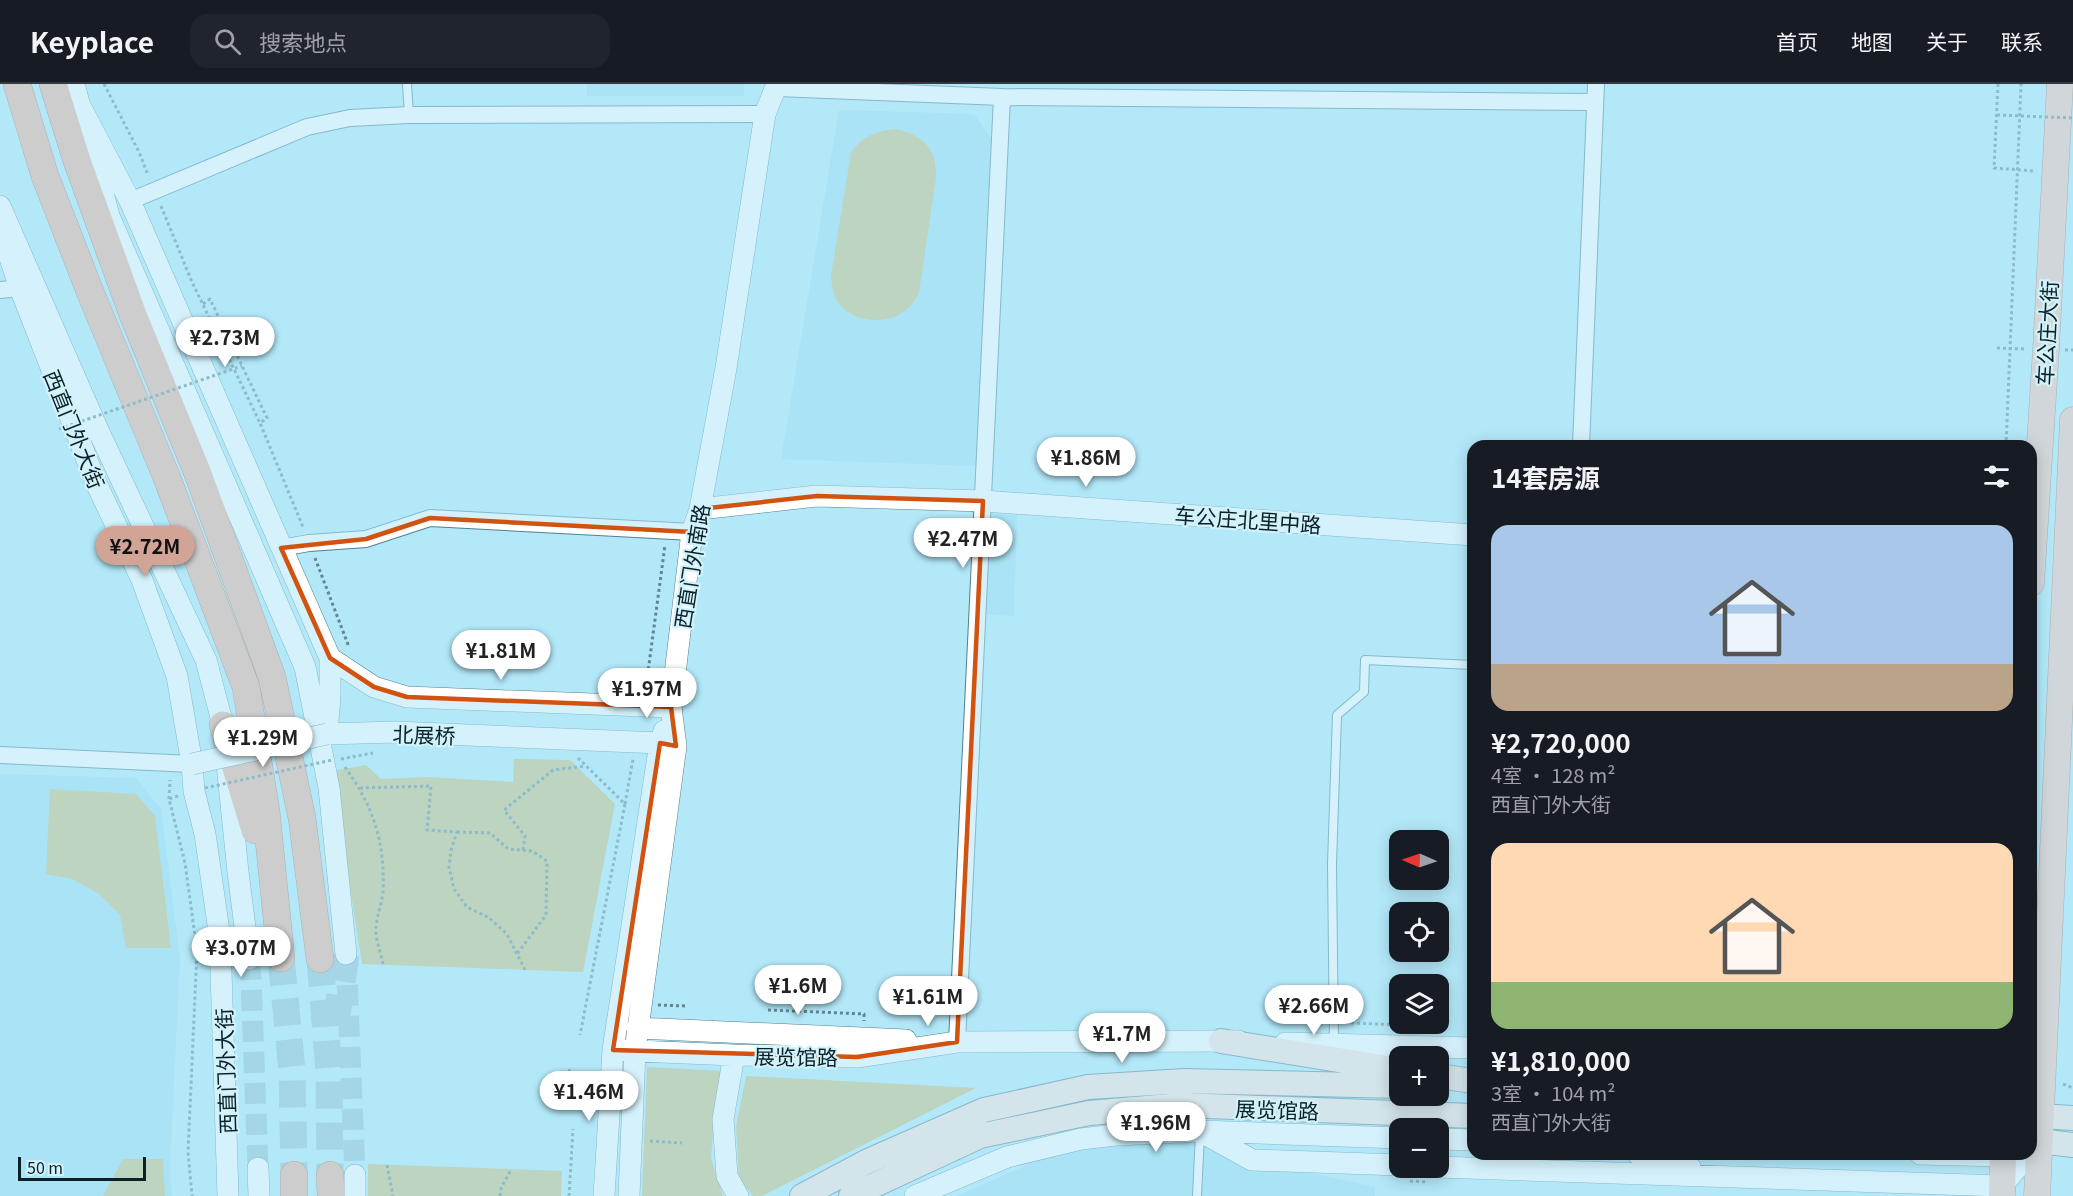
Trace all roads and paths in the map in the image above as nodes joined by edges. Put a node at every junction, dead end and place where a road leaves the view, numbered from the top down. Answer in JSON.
{"nodes":[{"id":1,"x":17,"y":84,"type":"edge"},
{"id":2,"x":52,"y":84,"type":"edge"},
{"id":3,"x":104,"y":84,"type":"edge"},
{"id":4,"x":407,"y":84,"type":"edge"},
{"id":5,"x":1596,"y":84,"type":"edge"},
{"id":6,"x":1998,"y":84,"type":"edge"},
{"id":7,"x":2021,"y":84,"type":"edge"},
{"id":8,"x":2060,"y":84,"type":"edge"},
{"id":9,"x":777,"y":86,"type":"edge"},
{"id":10,"x":76,"y":92,"type":"edge"},
{"id":11,"x":1002,"y":97,"type":"junction"},
{"id":12,"x":1595,"y":102,"type":"junction"},
{"id":13,"x":765,"y":114,"type":"junction"},
{"id":14,"x":409,"y":115,"type":"junction"},
{"id":15,"x":1997,"y":115,"type":"junction"},
{"id":16,"x":2073,"y":118,"type":"edge"},
{"id":17,"x":2017,"y":170,"type":"junction"},
{"id":18,"x":2054,"y":171,"type":"junction"},
{"id":19,"x":155,"y":191,"type":"junction"},
{"id":20,"x":130,"y":201,"type":"junction"},
{"id":21,"x":0,"y":206,"type":"edge"},
{"id":22,"x":0,"y":228,"type":"edge"},
{"id":23,"x":10,"y":289,"type":"edge"},
{"id":24,"x":203,"y":303,"type":"junction"},
{"id":25,"x":242,"y":366,"type":"junction"},
{"id":26,"x":2073,"y":420,"type":"edge"},
{"id":27,"x":260,"y":423,"type":"junction"},
{"id":28,"x":59,"y":429,"type":"dead end"},
{"id":29,"x":1581,"y":440,"type":"edge"},
{"id":30,"x":2006,"y":440,"type":"edge"},
{"id":31,"x":2037,"y":481,"type":"edge"},
{"id":32,"x":983,"y":501,"type":"junction"},
{"id":33,"x":700,"y":509,"type":"junction"},
{"id":34,"x":667,"y":531,"type":"junction"},
{"id":35,"x":692,"y":532,"type":"junction"},
{"id":36,"x":1467,"y":535,"type":"edge"},
{"id":37,"x":309,"y":543,"type":"junction"},
{"id":38,"x":281,"y":548,"type":"junction"},
{"id":39,"x":350,"y":652,"type":"dead end"},
{"id":40,"x":330,"y":658,"type":"junction"},
{"id":41,"x":1467,"y":665,"type":"edge"},
{"id":42,"x":646,"y":688,"type":"dead end"},
{"id":43,"x":671,"y":707,"type":"junction"},
{"id":44,"x":223,"y":725,"type":"junction"},
{"id":45,"x":327,"y":734,"type":"junction"},
{"id":46,"x":668,"y":744,"type":"junction"},
{"id":47,"x":380,"y":752,"type":"dead end"},
{"id":48,"x":573,"y":753,"type":"dead end"},
{"id":49,"x":0,"y":755,"type":"edge"},
{"id":50,"x":340,"y":759,"type":"junction"},
{"id":51,"x":192,"y":764,"type":"junction"},
{"id":52,"x":587,"y":766,"type":"junction"},
{"id":53,"x":360,"y":788,"type":"junction"},
{"id":54,"x":200,"y":790,"type":"junction"},
{"id":55,"x":457,"y":832,"type":"junction"},
{"id":56,"x":523,"y":850,"type":"junction"},
{"id":57,"x":276,"y":897,"type":"junction"},
{"id":58,"x":517,"y":954,"type":"junction"},
{"id":59,"x":333,"y":956,"type":"joint"},
{"id":60,"x":281,"y":958,"type":"tunnel mouth"},
{"id":61,"x":249,"y":959,"type":"tunnel mouth"},
{"id":62,"x":383,"y":964,"type":"dead end"},
{"id":63,"x":525,"y":970,"type":"dead end"},
{"id":64,"x":640,"y":1004,"type":"junction"},
{"id":65,"x":686,"y":1006,"type":"dead end"},
{"id":66,"x":768,"y":1010,"type":"dead end"},
{"id":67,"x":1351,"y":1023,"type":"dead end"},
{"id":68,"x":1389,"y":1025,"type":"edge"},
{"id":69,"x":637,"y":1028,"type":"junction"},
{"id":70,"x":580,"y":1035,"type":"dead end"},
{"id":71,"x":863,"y":1038,"type":"junction"},
{"id":72,"x":1221,"y":1041,"type":"junction"},
{"id":73,"x":957,"y":1042,"type":"junction"},
{"id":74,"x":1334,"y":1044,"type":"junction"},
{"id":75,"x":1467,"y":1048,"type":"edge"},
{"id":76,"x":613,"y":1050,"type":"junction"},
{"id":77,"x":635,"y":1051,"type":"junction"},
{"id":78,"x":734,"y":1055,"type":"junction"},
{"id":79,"x":2037,"y":1061,"type":"edge"},
{"id":80,"x":1389,"y":1068,"type":"edge"},
{"id":81,"x":568,"y":1070,"type":"dead end"},
{"id":82,"x":586,"y":1077,"type":"dead end"},
{"id":83,"x":1449,"y":1078,"type":"edge"},
{"id":84,"x":1467,"y":1080,"type":"edge"},
{"id":85,"x":1389,"y":1086,"type":"edge"},
{"id":86,"x":1449,"y":1087,"type":"edge"},
{"id":87,"x":1467,"y":1088,"type":"edge"},
{"id":88,"x":1467,"y":1116,"type":"edge"},
{"id":89,"x":2073,"y":1118,"type":"edge"},
{"id":90,"x":573,"y":1129,"type":"dead end"},
{"id":91,"x":1200,"y":1131,"type":"junction"},
{"id":92,"x":2037,"y":1131,"type":"edge"},
{"id":93,"x":2037,"y":1133,"type":"edge"},
{"id":94,"x":1389,"y":1138,"type":"edge"},
{"id":95,"x":1449,"y":1139,"type":"edge"},
{"id":96,"x":630,"y":1140,"type":"junction"},
{"id":97,"x":1467,"y":1140,"type":"edge"},
{"id":98,"x":682,"y":1143,"type":"dead end"},
{"id":99,"x":2073,"y":1145,"type":"edge"},
{"id":100,"x":1661,"y":1160,"type":"edge"},
{"id":101,"x":2005,"y":1160,"type":"edge"},
{"id":102,"x":2018,"y":1160,"type":"edge"},
{"id":103,"x":2035,"y":1160,"type":"edge"},
{"id":104,"x":387,"y":1165,"type":"dead end"},
{"id":105,"x":1389,"y":1165,"type":"edge"},
{"id":106,"x":1449,"y":1167,"type":"edge"},
{"id":107,"x":258,"y":1168,"type":"tunnel mouth"},
{"id":108,"x":511,"y":1170,"type":"dead end"},
{"id":109,"x":872,"y":1172,"type":"junction"},
{"id":110,"x":1727,"y":1177,"type":"junction"},
{"id":111,"x":2002,"y":1191,"type":"edge"},
{"id":112,"x":192,"y":1196,"type":"edge"},
{"id":113,"x":228,"y":1196,"type":"edge"},
{"id":114,"x":259,"y":1196,"type":"edge"},
{"id":115,"x":393,"y":1196,"type":"edge"},
{"id":116,"x":500,"y":1196,"type":"edge"},
{"id":117,"x":569,"y":1196,"type":"edge"},
{"id":118,"x":604,"y":1196,"type":"edge"},
{"id":119,"x":628,"y":1196,"type":"edge"},
{"id":120,"x":738,"y":1196,"type":"edge"},
{"id":121,"x":802,"y":1196,"type":"edge"},
{"id":122,"x":851,"y":1196,"type":"edge"},
{"id":123,"x":915,"y":1196,"type":"edge"},
{"id":124,"x":1197,"y":1196,"type":"edge"},
{"id":125,"x":2037,"y":1196,"type":"edge"}],
"edges":[{"from":1,"to":57,"type":"highway"},
{"from":2,"to":59,"type":"highway"},
{"from":3,"to":19,"type":"path"},
{"from":4,"to":14,"type":"lane"},
{"from":5,"to":12,"type":"street"},
{"from":6,"to":15,"type":"path"},
{"from":7,"to":17,"type":"path"},
{"from":8,"to":18,"type":"main road","name":"车公庄大街"},
{"from":9,"to":11,"type":"street"},
{"from":9,"to":13,"type":"street","name":"西直门外南路"},
{"from":10,"to":20,"type":"street"},
{"from":10,"to":59,"type":"street"},
{"from":11,"to":12,"type":"street"},
{"from":11,"to":32,"type":"street"},
{"from":12,"to":29,"type":"street"},
{"from":13,"to":14,"type":"street"},
{"from":13,"to":33,"type":"street","name":"西直门外南路"},
{"from":14,"to":19,"type":"street"},
{"from":15,"to":16,"type":"path","bridge":true},
{"from":15,"to":17,"type":"path"},
{"from":17,"to":18,"type":"path"},
{"from":17,"to":30,"type":"path"},
{"from":18,"to":31,"type":"main road","name":"车公庄大街"},
{"from":19,"to":20,"type":"street"},
{"from":19,"to":24,"type":"path"},
{"from":20,"to":38,"type":"street"},
{"from":21,"to":44,"type":"street","name":"西直门外大街"},
{"from":22,"to":23,"type":"street","name":"西直门外大街"},
{"from":23,"to":51,"type":"street","name":"西直门外大街"},
{"from":24,"to":25,"type":"path"},
{"from":24,"to":27,"type":"path"},
{"from":25,"to":27,"type":"path"},
{"from":25,"to":28,"type":"path","bridge":true},
{"from":26,"to":79,"type":"main road"},
{"from":27,"to":37,"type":"path"},
{"from":32,"to":33,"type":"street","name":"车公庄北里中路"},
{"from":32,"to":36,"type":"street","name":"车公庄北里中路"},
{"from":32,"to":73,"type":"street"},
{"from":33,"to":35,"type":"street","name":"西直门外南路"},
{"from":34,"to":35,"type":"street"},
{"from":34,"to":37,"type":"street"},
{"from":34,"to":42,"type":"path"},
{"from":35,"to":43,"type":"street","name":"西直门外南路"},
{"from":37,"to":38,"type":"street"},
{"from":37,"to":39,"type":"path"},
{"from":38,"to":40,"type":"street"},
{"from":40,"to":43,"type":"street"},
{"from":40,"to":45,"type":"street"},
{"from":41,"to":74,"type":"lane"},
{"from":43,"to":46,"type":"street","name":"西直门外南路"},
{"from":44,"to":57,"type":"highway"},
{"from":44,"to":61,"type":"street","name":"西直门外大街"},
{"from":45,"to":46,"type":"street","name":"北展桥"},
{"from":45,"to":51,"type":"street","name":"北展桥","bridge":true},
{"from":46,"to":64,"type":"street"},
{"from":46,"to":76,"type":"street"},
{"from":47,"to":50,"type":"path"},
{"from":48,"to":52,"type":"path"},
{"from":49,"to":51,"type":"street"},
{"from":50,"to":53,"type":"path"},
{"from":50,"to":54,"type":"path","bridge":true},
{"from":51,"to":54,"type":"street","name":"西直门外大街"},
{"from":52,"to":56,"type":"path"},
{"from":52,"to":70,"type":"path"},
{"from":53,"to":55,"type":"path"},
{"from":53,"to":62,"type":"path"},
{"from":54,"to":112,"type":"path"},
{"from":54,"to":113,"type":"street","name":"西直门外大街"},
{"from":55,"to":56,"type":"path"},
{"from":55,"to":58,"type":"path"},
{"from":56,"to":58,"type":"path"},
{"from":57,"to":60,"type":"highway"},
{"from":58,"to":63,"type":"path"},
{"from":64,"to":65,"type":"path"},
{"from":64,"to":69,"type":"street"},
{"from":66,"to":71,"type":"path"},
{"from":67,"to":68,"type":"path"},
{"from":69,"to":71,"type":"street","name":"展览馆路"},
{"from":69,"to":77,"type":"street"},
{"from":71,"to":73,"type":"street","name":"展览馆路"},
{"from":72,"to":73,"type":"street","name":"展览馆路"},
{"from":72,"to":74,"type":"street","name":"展览馆路"},
{"from":72,"to":80,"type":"main road"},
{"from":73,"to":78,"type":"street","name":"展览馆路"},
{"from":74,"to":75,"type":"street","name":"展览馆路"},
{"from":76,"to":77,"type":"street","name":"展览馆路"},
{"from":76,"to":118,"type":"street"},
{"from":77,"to":78,"type":"street","name":"展览馆路"},
{"from":77,"to":96,"type":"street"},
{"from":78,"to":120,"type":"street"},
{"from":81,"to":82,"type":"path"},
{"from":83,"to":84,"type":"main road"},
{"from":85,"to":109,"type":"main road","name":"展览馆路"},
{"from":86,"to":87,"type":"main road"},
{"from":88,"to":109,"type":"main road","name":"展览馆路"},
{"from":89,"to":92,"type":"main road"},
{"from":90,"to":117,"type":"path"},
{"from":91,"to":94,"type":"street","name":"展览馆路"},
{"from":91,"to":105,"type":"street","name":"展览馆路"},
{"from":91,"to":123,"type":"street","name":"展览馆路"},
{"from":91,"to":124,"type":"lane"},
{"from":93,"to":99,"type":"main road"},
{"from":95,"to":97,"type":"street"},
{"from":96,"to":98,"type":"path"},
{"from":96,"to":119,"type":"street"},
{"from":100,"to":110,"type":"street"},
{"from":101,"to":111,"type":"main road"},
{"from":102,"to":111,"type":"street"},
{"from":103,"to":125,"type":"main road"},
{"from":104,"to":115,"type":"path"},
{"from":106,"to":110,"type":"street"},
{"from":107,"to":114,"type":"street"},
{"from":108,"to":116,"type":"path"},
{"from":109,"to":121,"type":"main road"},
{"from":109,"to":122,"type":"main road"},
{"from":110,"to":111,"type":"street"}]}
